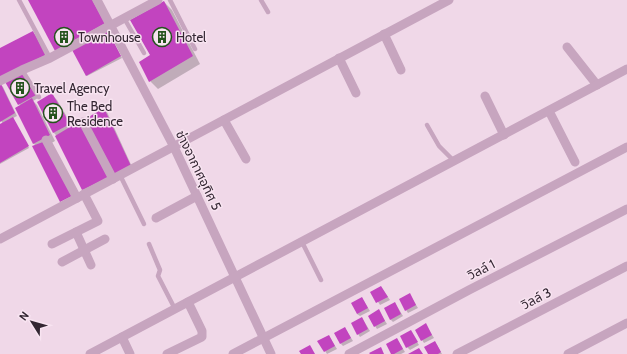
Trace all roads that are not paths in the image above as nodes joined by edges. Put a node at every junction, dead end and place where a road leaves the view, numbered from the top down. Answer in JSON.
{"nodes":[{"id":1,"x":19,"y":0,"type":"edge"},
{"id":2,"x":97,"y":0,"type":"edge"},
{"id":3,"x":158,"y":0,"type":"edge"},
{"id":4,"x":170,"y":0,"type":"edge"},
{"id":5,"x":261,"y":0,"type":"edge"},
{"id":6,"x":449,"y":0,"type":"edge"},
{"id":7,"x":268,"y":12,"type":"dead end"},
{"id":8,"x":124,"y":18,"type":"junction"},
{"id":9,"x":110,"y":25,"type":"junction"},
{"id":10,"x":384,"y":34,"type":"junction"},
{"id":11,"x":567,"y":47,"type":"dead end"},
{"id":12,"x":195,"y":49,"type":"dead end"},
{"id":13,"x":144,"y":53,"type":"dead end"},
{"id":14,"x":50,"y":58,"type":"junction"},
{"id":15,"x":339,"y":58,"type":"junction"},
{"id":16,"x":627,"y":69,"type":"edge"},
{"id":17,"x":22,"y":70,"type":"junction"},
{"id":18,"x":401,"y":70,"type":"dead end"},
{"id":19,"x":0,"y":81,"type":"edge"},
{"id":20,"x":596,"y":86,"type":"junction"},
{"id":21,"x":356,"y":93,"type":"dead end"},
{"id":22,"x":485,"y":96,"type":"dead end"},
{"id":23,"x":39,"y":97,"type":"dead end"},
{"id":24,"x":549,"y":111,"type":"junction"},
{"id":25,"x":224,"y":120,"type":"junction"},
{"id":26,"x":83,"y":122,"type":"dead end"},
{"id":27,"x":427,"y":125,"type":"dead end"},
{"id":28,"x":504,"y":135,"type":"junction"},
{"id":29,"x":46,"y":140,"type":"dead end"},
{"id":30,"x":627,"y":146,"type":"edge"},
{"id":31,"x":174,"y":147,"type":"junction"},
{"id":32,"x":246,"y":159,"type":"dead end"},
{"id":33,"x":454,"y":161,"type":"junction"},
{"id":34,"x":575,"y":162,"type":"dead end"},
{"id":35,"x":116,"y":177,"type":"junction"},
{"id":36,"x":80,"y":196,"type":"junction"},
{"id":37,"x":197,"y":196,"type":"junction"},
{"id":38,"x":627,"y":209,"type":"edge"},
{"id":39,"x":156,"y":218,"type":"dead end"},
{"id":40,"x":144,"y":224,"type":"dead end"},
{"id":41,"x":76,"y":232,"type":"junction"},
{"id":42,"x":0,"y":239,"type":"edge"},
{"id":43,"x":105,"y":239,"type":"dead end"},
{"id":44,"x":302,"y":242,"type":"junction"},
{"id":45,"x":52,"y":244,"type":"dead end"},
{"id":46,"x":150,"y":244,"type":"dead end"},
{"id":47,"x":84,"y":250,"type":"junction"},
{"id":48,"x":62,"y":262,"type":"dead end"},
{"id":49,"x":91,"y":265,"type":"dead end"},
{"id":50,"x":627,"y":266,"type":"edge"},
{"id":51,"x":235,"y":278,"type":"junction"},
{"id":52,"x":321,"y":280,"type":"dead end"},
{"id":53,"x":188,"y":302,"type":"junction"},
{"id":54,"x":175,"y":309,"type":"junction"},
{"id":55,"x":627,"y":323,"type":"edge"},
{"id":56,"x":122,"y":337,"type":"junction"},
{"id":57,"x":263,"y":338,"type":"junction"},
{"id":58,"x":90,"y":354,"type":"edge"},
{"id":59,"x":130,"y":354,"type":"edge"},
{"id":60,"x":167,"y":354,"type":"edge"},
{"id":61,"x":233,"y":354,"type":"edge"},
{"id":62,"x":271,"y":354,"type":"edge"},
{"id":63,"x":349,"y":354,"type":"edge"},
{"id":64,"x":457,"y":354,"type":"edge"},
{"id":65,"x":568,"y":354,"type":"edge"}],
"edges":[{"from":1,"to":14,"type":"lane"},
{"from":2,"to":9,"type":"street","name":"ช่างอากาศอุทิศ 5"},
{"from":3,"to":8,"type":"street"},
{"from":4,"to":12,"type":"lane"},
{"from":5,"to":7,"type":"lane"},
{"from":6,"to":10,"type":"street"},
{"from":8,"to":9,"type":"street"},
{"from":8,"to":13,"type":"lane"},
{"from":9,"to":14,"type":"street"},
{"from":9,"to":31,"type":"street","name":"ช่างอากาศอุทิศ 5"},
{"from":10,"to":15,"type":"street"},
{"from":10,"to":18,"type":"street"},
{"from":11,"to":20,"type":"street"},
{"from":14,"to":17,"type":"street"},
{"from":15,"to":21,"type":"street"},
{"from":15,"to":25,"type":"street"},
{"from":16,"to":20,"type":"street"},
{"from":17,"to":19,"type":"street"},
{"from":17,"to":23,"type":"lane"},
{"from":20,"to":24,"type":"street"},
{"from":22,"to":28,"type":"street"},
{"from":24,"to":28,"type":"street"},
{"from":24,"to":34,"type":"street"},
{"from":25,"to":31,"type":"street"},
{"from":25,"to":32,"type":"street"},
{"from":26,"to":35,"type":"street"},
{"from":27,"to":33,"type":"lane"},
{"from":28,"to":33,"type":"street"},
{"from":29,"to":36,"type":"street"},
{"from":30,"to":57,"type":"street"},
{"from":31,"to":35,"type":"street"},
{"from":31,"to":37,"type":"street","name":"ช่างอากาศอุทิศ 5"},
{"from":33,"to":44,"type":"street"},
{"from":35,"to":36,"type":"street"},
{"from":35,"to":40,"type":"lane"},
{"from":36,"to":41,"type":"street"},
{"from":36,"to":42,"type":"street"},
{"from":37,"to":39,"type":"street"},
{"from":37,"to":51,"type":"street","name":"ช่างอากาศอุทิศ 5"},
{"from":38,"to":63,"type":"street","name":"วิลล์ 1"},
{"from":41,"to":45,"type":"street"},
{"from":41,"to":47,"type":"street"},
{"from":43,"to":47,"type":"street"},
{"from":44,"to":51,"type":"street"},
{"from":44,"to":52,"type":"lane"},
{"from":46,"to":54,"type":"lane"},
{"from":47,"to":48,"type":"street"},
{"from":47,"to":49,"type":"street"},
{"from":50,"to":64,"type":"street","name":"วิลล์ 3"},
{"from":51,"to":53,"type":"street"},
{"from":51,"to":57,"type":"street","name":"ช่างอากาศอุทิศ 5"},
{"from":53,"to":54,"type":"street"},
{"from":53,"to":60,"type":"street"},
{"from":54,"to":56,"type":"street"},
{"from":55,"to":65,"type":"street"},
{"from":56,"to":58,"type":"street"},
{"from":56,"to":59,"type":"street"},
{"from":57,"to":61,"type":"street"},
{"from":57,"to":62,"type":"street","name":"ช่างอากาศอุทิศ 5"}]}
